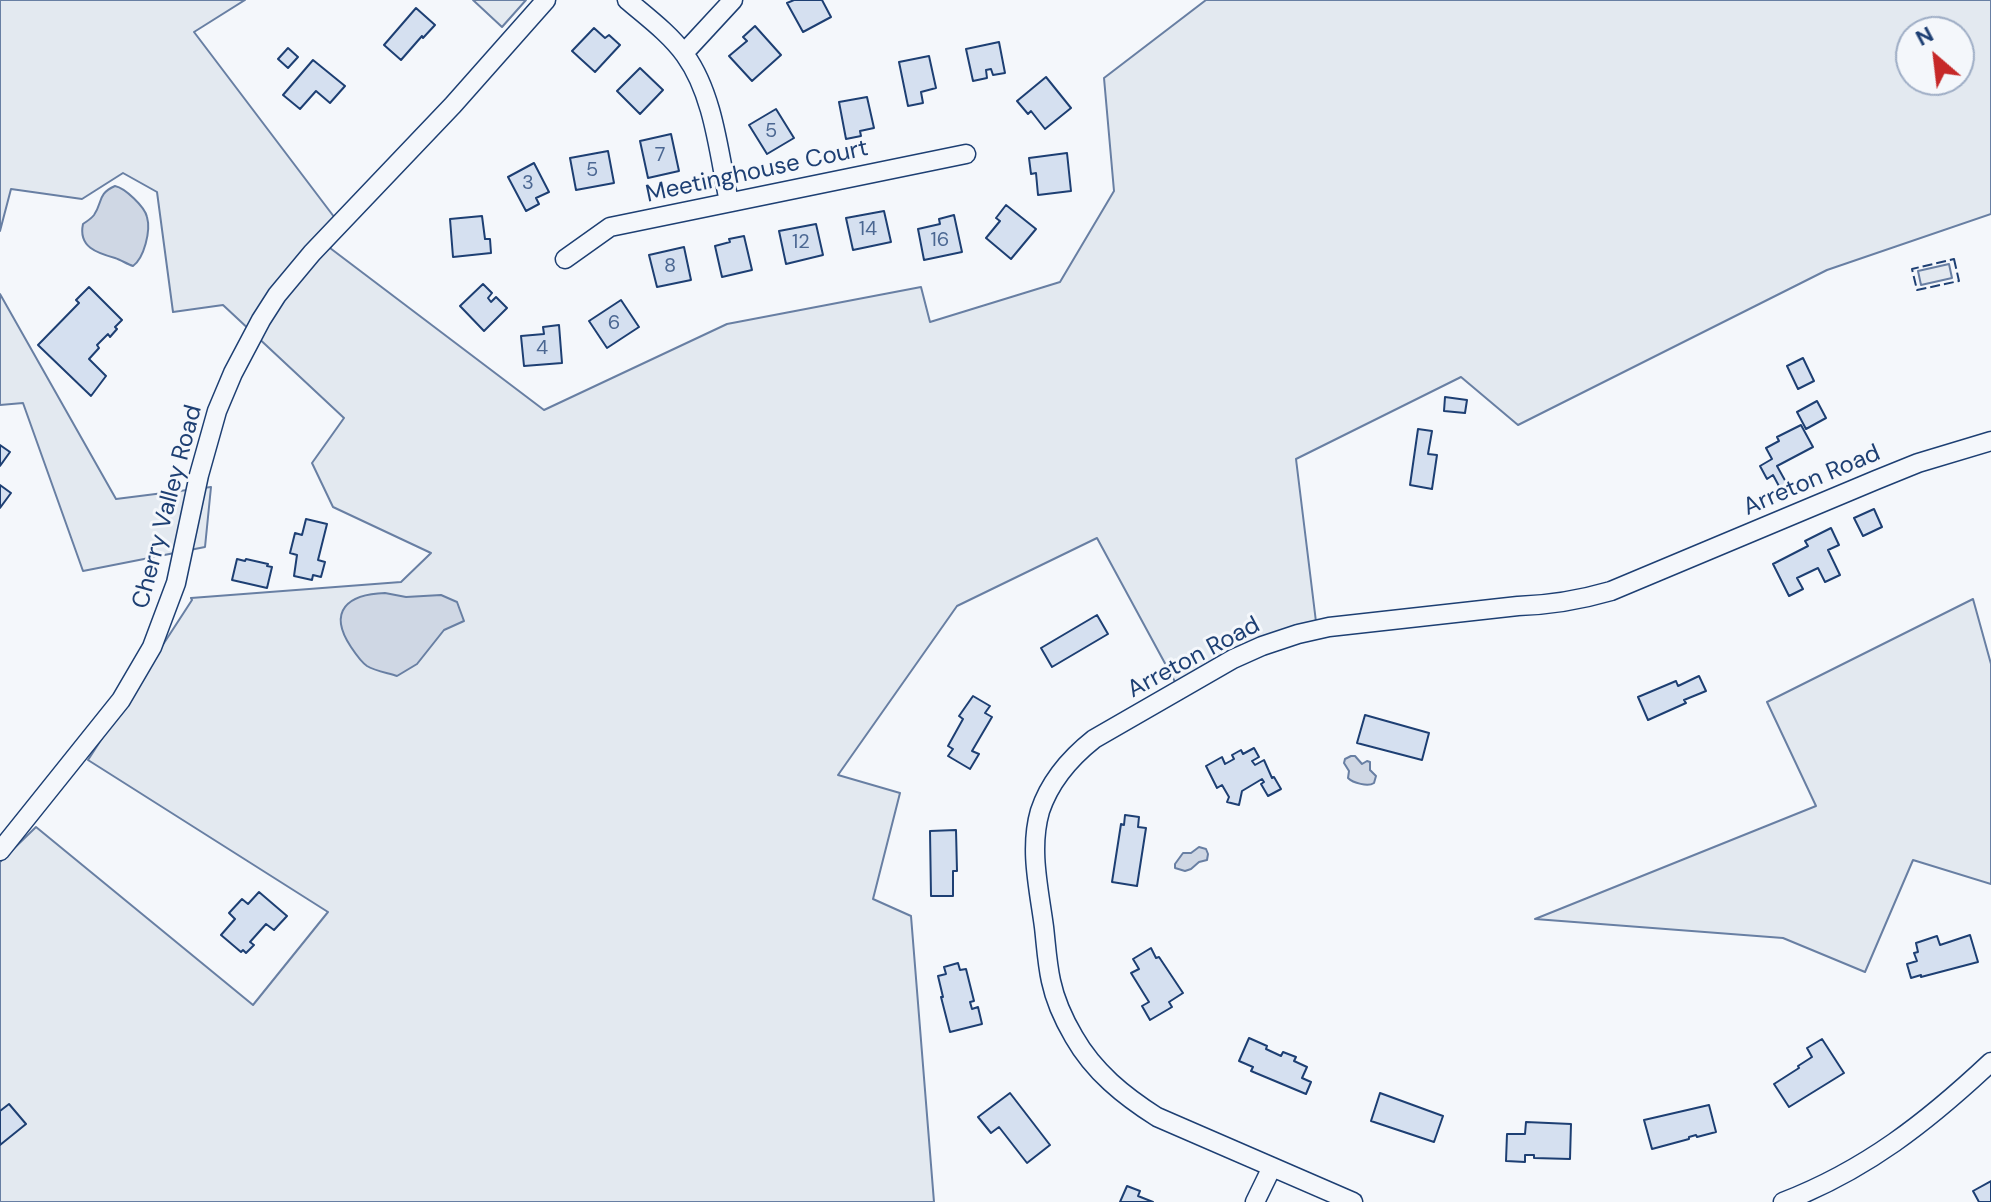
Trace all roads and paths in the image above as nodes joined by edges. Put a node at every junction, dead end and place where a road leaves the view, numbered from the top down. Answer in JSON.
{"nodes":[{"id":1,"x":546,"y":0,"type":"edge"},
{"id":2,"x":627,"y":0,"type":"edge"},
{"id":3,"x":733,"y":0,"type":"edge"},
{"id":4,"x":684,"y":53,"type":"junction"},
{"id":5,"x":966,"y":154,"type":"dead end"},
{"id":6,"x":729,"y":202,"type":"junction"},
{"id":7,"x":565,"y":259,"type":"dead end"},
{"id":8,"x":1991,"y":441,"type":"edge"},
{"id":9,"x":0,"y":851,"type":"edge"},
{"id":10,"x":1991,"y":1062,"type":"edge"},
{"id":11,"x":1272,"y":1167,"type":"junction"},
{"id":12,"x":1255,"y":1202,"type":"edge"},
{"id":13,"x":1353,"y":1202,"type":"edge"},
{"id":14,"x":1783,"y":1202,"type":"edge"}],
"edges":[{"from":1,"to":9,"type":"street","name":"Cherry Valley Road"},
{"from":2,"to":4,"type":"street"},
{"from":3,"to":4,"type":"street"},
{"from":4,"to":6,"type":"street"},
{"from":5,"to":6,"type":"street","name":"Meetinghouse Court"},
{"from":6,"to":7,"type":"street","name":"Meetinghouse Court"},
{"from":8,"to":11,"type":"street","name":"Arreton Road"},
{"from":10,"to":14,"type":"street"},
{"from":11,"to":12,"type":"street"},
{"from":11,"to":13,"type":"street","name":"Arreton Road"}]}
